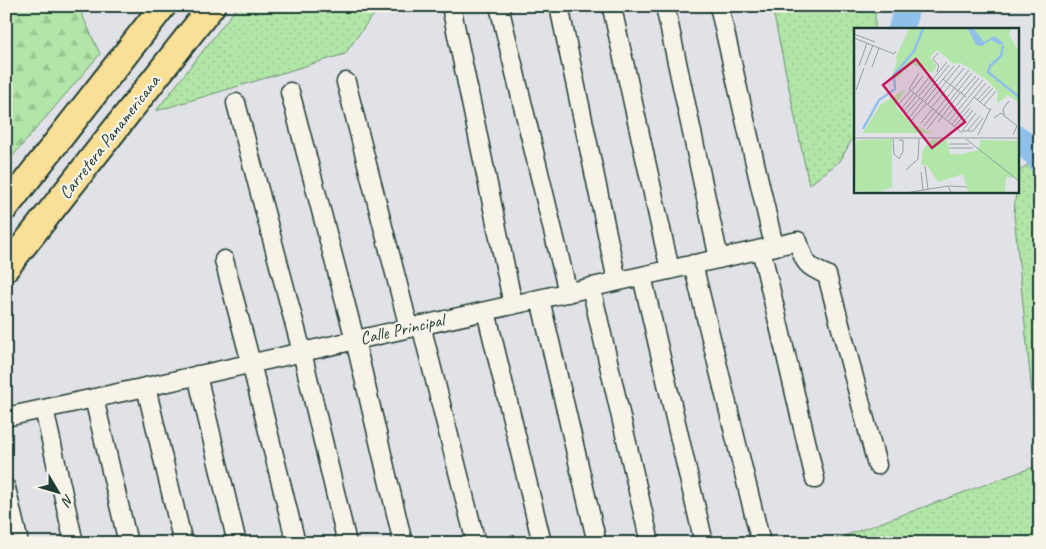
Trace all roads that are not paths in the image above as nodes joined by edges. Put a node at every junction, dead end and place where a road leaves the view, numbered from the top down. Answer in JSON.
{"nodes":[{"id":1,"x":212,"y":6,"type":"edge"},
{"id":2,"x":451,"y":6,"type":"edge"},
{"id":3,"x":499,"y":6,"type":"edge"},
{"id":4,"x":558,"y":6,"type":"edge"},
{"id":5,"x":665,"y":6,"type":"edge"},
{"id":6,"x":720,"y":6,"type":"edge"},
{"id":7,"x":612,"y":8,"type":"dead end"},
{"id":8,"x":157,"y":14,"type":"edge"},
{"id":9,"x":182,"y":44,"type":"junction"},
{"id":10,"x":346,"y":82,"type":"dead end"},
{"id":11,"x":290,"y":92,"type":"dead end"},
{"id":12,"x":236,"y":103,"type":"dead end"},
{"id":13,"x":6,"y":207,"type":"edge"},
{"id":14,"x":767,"y":248,"type":"junction"},
{"id":15,"x":719,"y":258,"type":"junction"},
{"id":16,"x":224,"y":260,"type":"dead end"},
{"id":17,"x":694,"y":264,"type":"junction"},
{"id":18,"x":6,"y":268,"type":"edge"},
{"id":19,"x":670,"y":270,"type":"junction"},
{"id":20,"x":642,"y":276,"type":"junction"},
{"id":21,"x":617,"y":281,"type":"junction"},
{"id":22,"x":591,"y":287,"type":"junction"},
{"id":23,"x":568,"y":292,"type":"junction"},
{"id":24,"x":540,"y":299,"type":"junction"},
{"id":25,"x":513,"y":305,"type":"junction"},
{"id":26,"x":486,"y":311,"type":"junction"},
{"id":27,"x":415,"y":326,"type":"junction"},
{"id":28,"x":355,"y":340,"type":"junction"},
{"id":29,"x":302,"y":352,"type":"junction"},
{"id":30,"x":251,"y":363,"type":"junction"},
{"id":31,"x":197,"y":375,"type":"junction"},
{"id":32,"x":146,"y":387,"type":"junction"},
{"id":33,"x":94,"y":398,"type":"junction"},
{"id":34,"x":44,"y":409,"type":"junction"},
{"id":35,"x":6,"y":417,"type":"edge"},
{"id":36,"x":877,"y":465,"type":"dead end"},
{"id":37,"x":814,"y":479,"type":"dead end"},
{"id":38,"x":6,"y":488,"type":"edge"},
{"id":39,"x":19,"y":543,"type":"edge"},
{"id":40,"x":74,"y":543,"type":"edge"},
{"id":41,"x":128,"y":543,"type":"edge"},
{"id":42,"x":183,"y":543,"type":"edge"},
{"id":43,"x":237,"y":543,"type":"edge"},
{"id":44,"x":296,"y":543,"type":"edge"},
{"id":45,"x":348,"y":543,"type":"edge"},
{"id":46,"x":403,"y":543,"type":"edge"},
{"id":47,"x":476,"y":543,"type":"edge"},
{"id":48,"x":542,"y":543,"type":"edge"},
{"id":49,"x":597,"y":543,"type":"edge"},
{"id":50,"x":650,"y":543,"type":"edge"},
{"id":51,"x":704,"y":543,"type":"edge"},
{"id":52,"x":761,"y":543,"type":"edge"}],
"edges":[{"from":1,"to":9,"type":"highway","name":"Carretera Panamericana"},
{"from":2,"to":25,"type":"street"},
{"from":3,"to":23,"type":"street"},
{"from":4,"to":21,"type":"street"},
{"from":5,"to":15,"type":"street"},
{"from":6,"to":14,"type":"street"},
{"from":7,"to":19,"type":"street"},
{"from":8,"to":9,"type":"highway"},
{"from":8,"to":13,"type":"highway"},
{"from":9,"to":18,"type":"highway","name":"Carretera Panamericana"},
{"from":10,"to":27,"type":"street"},
{"from":11,"to":28,"type":"street"},
{"from":12,"to":29,"type":"street"},
{"from":14,"to":15,"type":"street","name":"Calle Principal"},
{"from":14,"to":36,"type":"street","name":"Calle Principal"},
{"from":14,"to":37,"type":"street"},
{"from":15,"to":17,"type":"street","name":"Calle Principal"},
{"from":16,"to":30,"type":"street"},
{"from":17,"to":19,"type":"street","name":"Calle Principal"},
{"from":17,"to":52,"type":"street"},
{"from":19,"to":20,"type":"street","name":"Calle Principal"},
{"from":20,"to":21,"type":"street","name":"Calle Principal"},
{"from":20,"to":51,"type":"street"},
{"from":21,"to":22,"type":"street","name":"Calle Principal"},
{"from":22,"to":23,"type":"street","name":"Calle Principal"},
{"from":22,"to":50,"type":"street"},
{"from":23,"to":24,"type":"street","name":"Calle Principal"},
{"from":24,"to":25,"type":"street","name":"Calle Principal"},
{"from":24,"to":49,"type":"street"},
{"from":25,"to":26,"type":"street","name":"Calle Principal"},
{"from":26,"to":27,"type":"street","name":"Calle Principal"},
{"from":26,"to":48,"type":"street"},
{"from":27,"to":28,"type":"street","name":"Calle Principal"},
{"from":27,"to":47,"type":"street"},
{"from":28,"to":29,"type":"street","name":"Calle Principal"},
{"from":28,"to":46,"type":"street"},
{"from":29,"to":30,"type":"street","name":"Calle Principal"},
{"from":29,"to":45,"type":"street"},
{"from":30,"to":31,"type":"street","name":"Calle Principal"},
{"from":30,"to":44,"type":"street"},
{"from":31,"to":32,"type":"street","name":"Calle Principal"},
{"from":31,"to":43,"type":"street"},
{"from":32,"to":33,"type":"street","name":"Calle Principal"},
{"from":32,"to":42,"type":"street"},
{"from":33,"to":34,"type":"street","name":"Calle Principal"},
{"from":33,"to":41,"type":"street"},
{"from":34,"to":35,"type":"street","name":"Calle Principal"},
{"from":34,"to":40,"type":"street"},
{"from":38,"to":39,"type":"street"}]}
